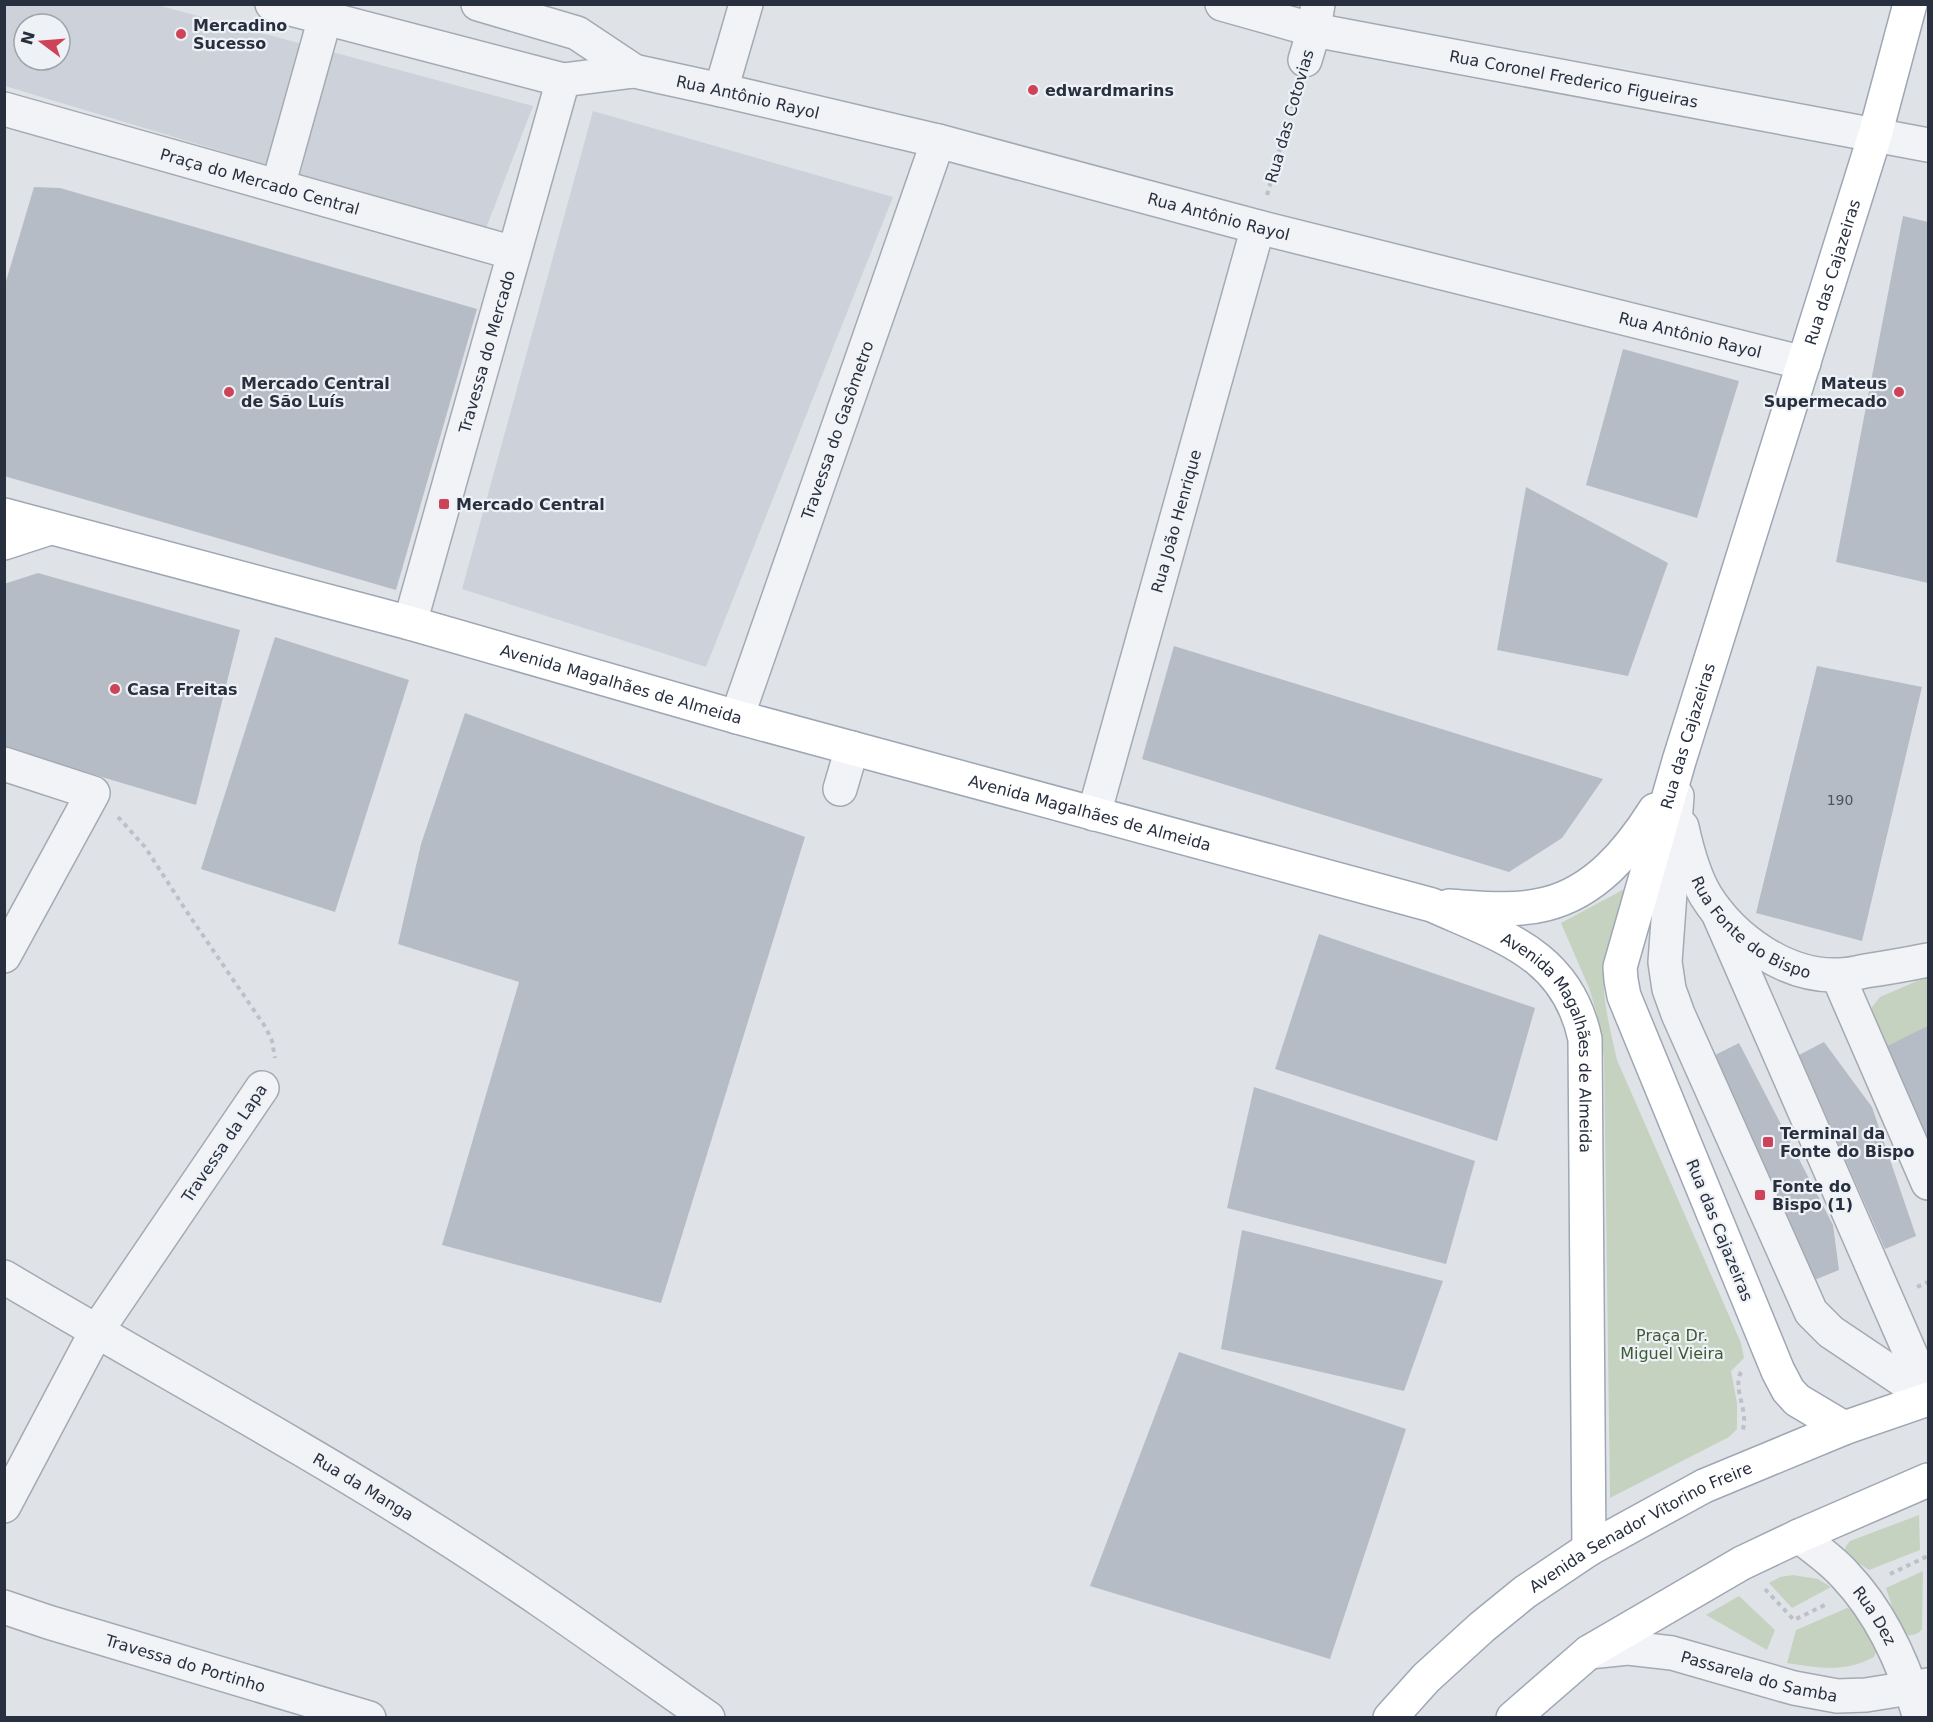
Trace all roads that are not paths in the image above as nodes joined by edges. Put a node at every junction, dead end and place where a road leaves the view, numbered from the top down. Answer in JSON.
{"nodes":[{"id":1,"x":273,"y":4,"type":"edge"},
{"id":2,"x":478,"y":4,"type":"edge"},
{"id":3,"x":746,"y":4,"type":"edge"},
{"id":4,"x":1222,"y":4,"type":"edge"},
{"id":5,"x":1910,"y":4,"type":"edge"},
{"id":6,"x":325,"y":18,"type":"junction"},
{"id":7,"x":1312,"y":32,"type":"edge"},
{"id":8,"x":633,"y":71,"type":"junction"},
{"id":9,"x":563,"y":80,"type":"junction"},
{"id":10,"x":721,"y":90,"type":"junction"},
{"id":11,"x":4,"y":109,"type":"edge"},
{"id":12,"x":1875,"y":135,"type":"junction"},
{"id":13,"x":938,"y":141,"type":"junction"},
{"id":14,"x":1929,"y":145,"type":"edge"},
{"id":15,"x":278,"y":186,"type":"junction"},
{"id":16,"x":1258,"y":227,"type":"junction"},
{"id":17,"x":514,"y":253,"type":"junction"},
{"id":18,"x":1803,"y":363,"type":"junction"},
{"id":19,"x":4,"y":515,"type":"edge"},
{"id":20,"x":50,"y":528,"type":"junction"},
{"id":21,"x":4,"y":543,"type":"edge"},
{"id":22,"x":410,"y":623,"type":"junction"},
{"id":23,"x":737,"y":717,"type":"junction"},
{"id":24,"x":852,"y":748,"type":"junction"},
{"id":25,"x":1682,"y":752,"type":"junction"},
{"id":26,"x":4,"y":764,"type":"edge"},
{"id":27,"x":840,"y":789,"type":"dead end"},
{"id":28,"x":1677,"y":796,"type":"junction"},
{"id":29,"x":1094,"y":814,"type":"junction"},
{"id":30,"x":1432,"y":905,"type":"junction"},
{"id":31,"x":1718,"y":913,"type":"junction"},
{"id":32,"x":4,"y":956,"type":"edge"},
{"id":33,"x":1929,"y":960,"type":"edge"},
{"id":34,"x":1838,"y":975,"type":"junction"},
{"id":35,"x":262,"y":1088,"type":"road end"},
{"id":36,"x":1929,"y":1183,"type":"edge"},
{"id":37,"x":4,"y":1277,"type":"edge"},
{"id":38,"x":96,"y":1332,"type":"junction"},
{"id":39,"x":1929,"y":1397,"type":"edge"},
{"id":40,"x":1844,"y":1428,"type":"junction"},
{"id":41,"x":1929,"y":1480,"type":"edge"},
{"id":42,"x":4,"y":1506,"type":"edge"},
{"id":43,"x":1799,"y":1536,"type":"junction"},
{"id":44,"x":1589,"y":1549,"type":"junction"},
{"id":45,"x":4,"y":1607,"type":"edge"},
{"id":46,"x":1589,"y":1652,"type":"junction"},
{"id":47,"x":1920,"y":1697,"type":"edge"},
{"id":48,"x":369,"y":1718,"type":"edge"},
{"id":49,"x":708,"y":1718,"type":"edge"},
{"id":50,"x":1390,"y":1718,"type":"edge"},
{"id":51,"x":1513,"y":1718,"type":"edge"}],
"edges":[{"from":1,"to":6,"type":"street","name":"Rua Antônio Rayol"},
{"from":2,"to":8,"type":"street","name":"Rua Antônio Rayol"},
{"from":3,"to":10,"type":"street"},
{"from":4,"to":7,"type":"street","name":"Rua Coronel Frederico Figueiras"},
{"from":5,"to":12,"type":"main road","name":"Rua das Cajazeiras"},
{"from":6,"to":9,"type":"street","name":"Rua Antônio Rayol"},
{"from":6,"to":15,"type":"street"},
{"from":7,"to":12,"type":"street","name":"Rua Coronel Frederico Figueiras"},
{"from":8,"to":9,"type":"street","name":"Rua Antônio Rayol"},
{"from":8,"to":10,"type":"street","name":"Rua Antônio Rayol"},
{"from":9,"to":17,"type":"street","name":"Travessa do Mercado"},
{"from":10,"to":13,"type":"street","name":"Rua Antônio Rayol"},
{"from":11,"to":15,"type":"street","name":"Praça do Mercado Central"},
{"from":12,"to":14,"type":"street","name":"Rua Coronel Frederico Figueiras"},
{"from":12,"to":18,"type":"main road","name":"Rua das Cajazeiras"},
{"from":13,"to":16,"type":"street","name":"Rua Antônio Rayol"},
{"from":13,"to":23,"type":"street","name":"Travessa do Gasômetro"},
{"from":15,"to":17,"type":"street","name":"Praça do Mercado Central"},
{"from":16,"to":18,"type":"street","name":"Rua Antônio Rayol"},
{"from":16,"to":29,"type":"street","name":"Rua João Henrique"},
{"from":17,"to":22,"type":"street","name":"Travessa do Mercado"},
{"from":18,"to":25,"type":"main road","name":"Rua das Cajazeiras"},
{"from":19,"to":20,"type":"main road","name":"Avenida Magalhães de Almeida"},
{"from":20,"to":21,"type":"main road"},
{"from":20,"to":22,"type":"main road","name":"Avenida Magalhães de Almeida"},
{"from":22,"to":23,"type":"main road","name":"Avenida Magalhães de Almeida"},
{"from":23,"to":24,"type":"main road","name":"Avenida Magalhães de Almeida"},
{"from":24,"to":27,"type":"street"},
{"from":24,"to":29,"type":"main road","name":"Avenida Magalhães de Almeida"},
{"from":25,"to":28,"type":"street","name":"Rua Fonte do Bispo"},
{"from":25,"to":30,"type":"main road"},
{"from":25,"to":40,"type":"main road","name":"Rua das Cajazeiras"},
{"from":26,"to":32,"type":"street"},
{"from":28,"to":31,"type":"street","name":"Rua Fonte do Bispo"},
{"from":28,"to":39,"type":"street"},
{"from":29,"to":30,"type":"main road","name":"Avenida Magalhães de Almeida"},
{"from":30,"to":44,"type":"main road","name":"Avenida Magalhães de Almeida"},
{"from":31,"to":34,"type":"street","name":"Rua Fonte do Bispo"},
{"from":31,"to":39,"type":"street"},
{"from":33,"to":34,"type":"street","name":"Rua Fonte do Bispo"},
{"from":34,"to":36,"type":"street"},
{"from":35,"to":38,"type":"street","name":"Travessa da Lapa"},
{"from":37,"to":38,"type":"street","name":"Rua da Manga"},
{"from":38,"to":42,"type":"street","name":"Travessa da Lapa"},
{"from":38,"to":49,"type":"street","name":"Rua da Manga"},
{"from":39,"to":40,"type":"main road","name":"Avenida Senador Vitorino Freire"},
{"from":40,"to":44,"type":"main road","name":"Avenida Senador Vitorino Freire"},
{"from":41,"to":43,"type":"main road"},
{"from":43,"to":46,"type":"main road"},
{"from":43,"to":47,"type":"street","name":"Rua Dez"},
{"from":44,"to":50,"type":"main road","name":"Avenida Senador Vitorino Freire"},
{"from":45,"to":48,"type":"street","name":"Travessa do Portinho"},
{"from":46,"to":47,"type":"street","name":"Passarela do Samba"},
{"from":46,"to":51,"type":"main road"}]}
